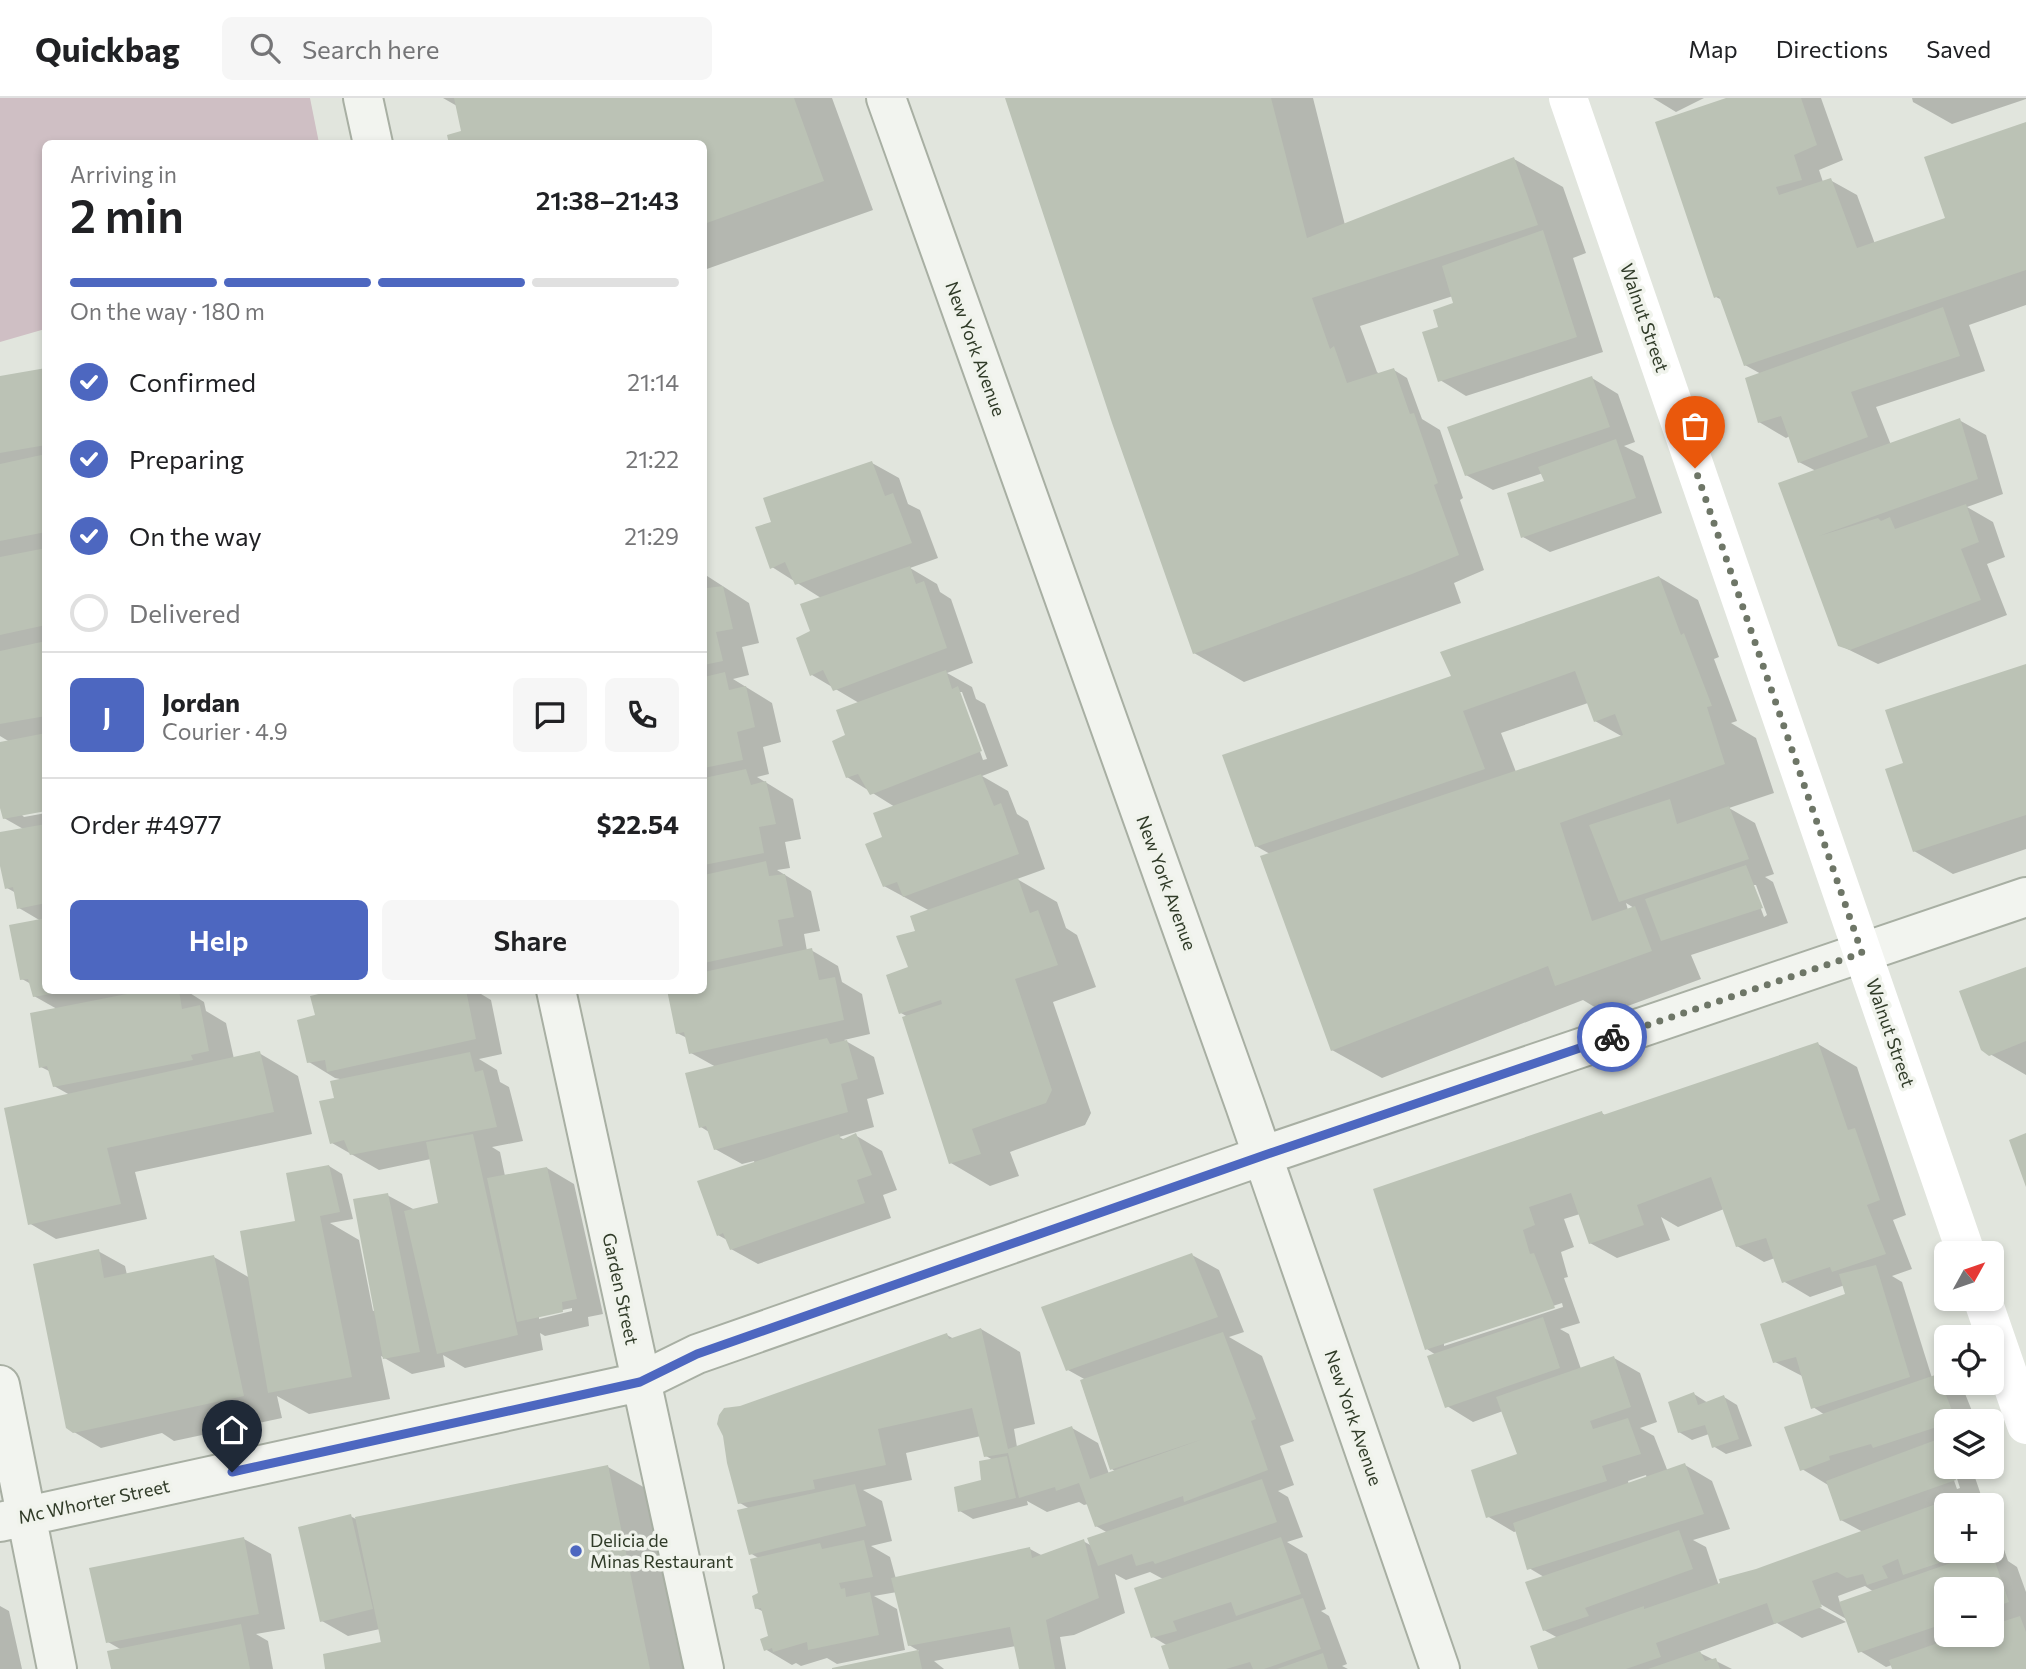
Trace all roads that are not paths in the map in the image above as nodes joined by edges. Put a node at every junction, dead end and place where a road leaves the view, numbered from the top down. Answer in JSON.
{"nodes":[{"id":1,"x":363,"y":98,"type":"edge"},
{"id":2,"x":886,"y":98,"type":"edge"},
{"id":3,"x":1568,"y":98,"type":"edge"},
{"id":4,"x":372,"y":140,"type":"edge"},
{"id":5,"x":2026,"y":897,"type":"edge"},
{"id":6,"x":1862,"y":953,"type":"junction"},
{"id":7,"x":557,"y":994,"type":"edge"},
{"id":8,"x":1262,"y":1156,"type":"junction"},
{"id":9,"x":1962,"y":1241,"type":"edge"},
{"id":10,"x":1987,"y":1311,"type":"edge"},
{"id":11,"x":640,"y":1382,"type":"junction"},
{"id":12,"x":0,"y":1385,"type":"edge"},
{"id":13,"x":2026,"y":1425,"type":"edge"},
{"id":14,"x":13,"y":1520,"type":"edge"},
{"id":15,"x":57,"y":1669,"type":"edge"},
{"id":16,"x":704,"y":1669,"type":"edge"},
{"id":17,"x":1440,"y":1669,"type":"edge"}],
"edges":[{"from":1,"to":4,"type":"street"},
{"from":2,"to":8,"type":"street","name":"New York Avenue"},
{"from":3,"to":6,"type":"street","name":"Walnut Street"},
{"from":5,"to":6,"type":"street","name":"Mc Whorter Street"},
{"from":6,"to":8,"type":"street","name":"Mc Whorter Street"},
{"from":6,"to":9,"type":"street","name":"Walnut Street"},
{"from":7,"to":11,"type":"street","name":"Garden Street"},
{"from":8,"to":11,"type":"street","name":"Mc Whorter Street"},
{"from":8,"to":17,"type":"street","name":"New York Avenue"},
{"from":10,"to":13,"type":"street"},
{"from":11,"to":14,"type":"street","name":"Mc Whorter Street"},
{"from":11,"to":16,"type":"street","name":"Garden Street"},
{"from":12,"to":14,"type":"street"},
{"from":14,"to":15,"type":"street"}]}
